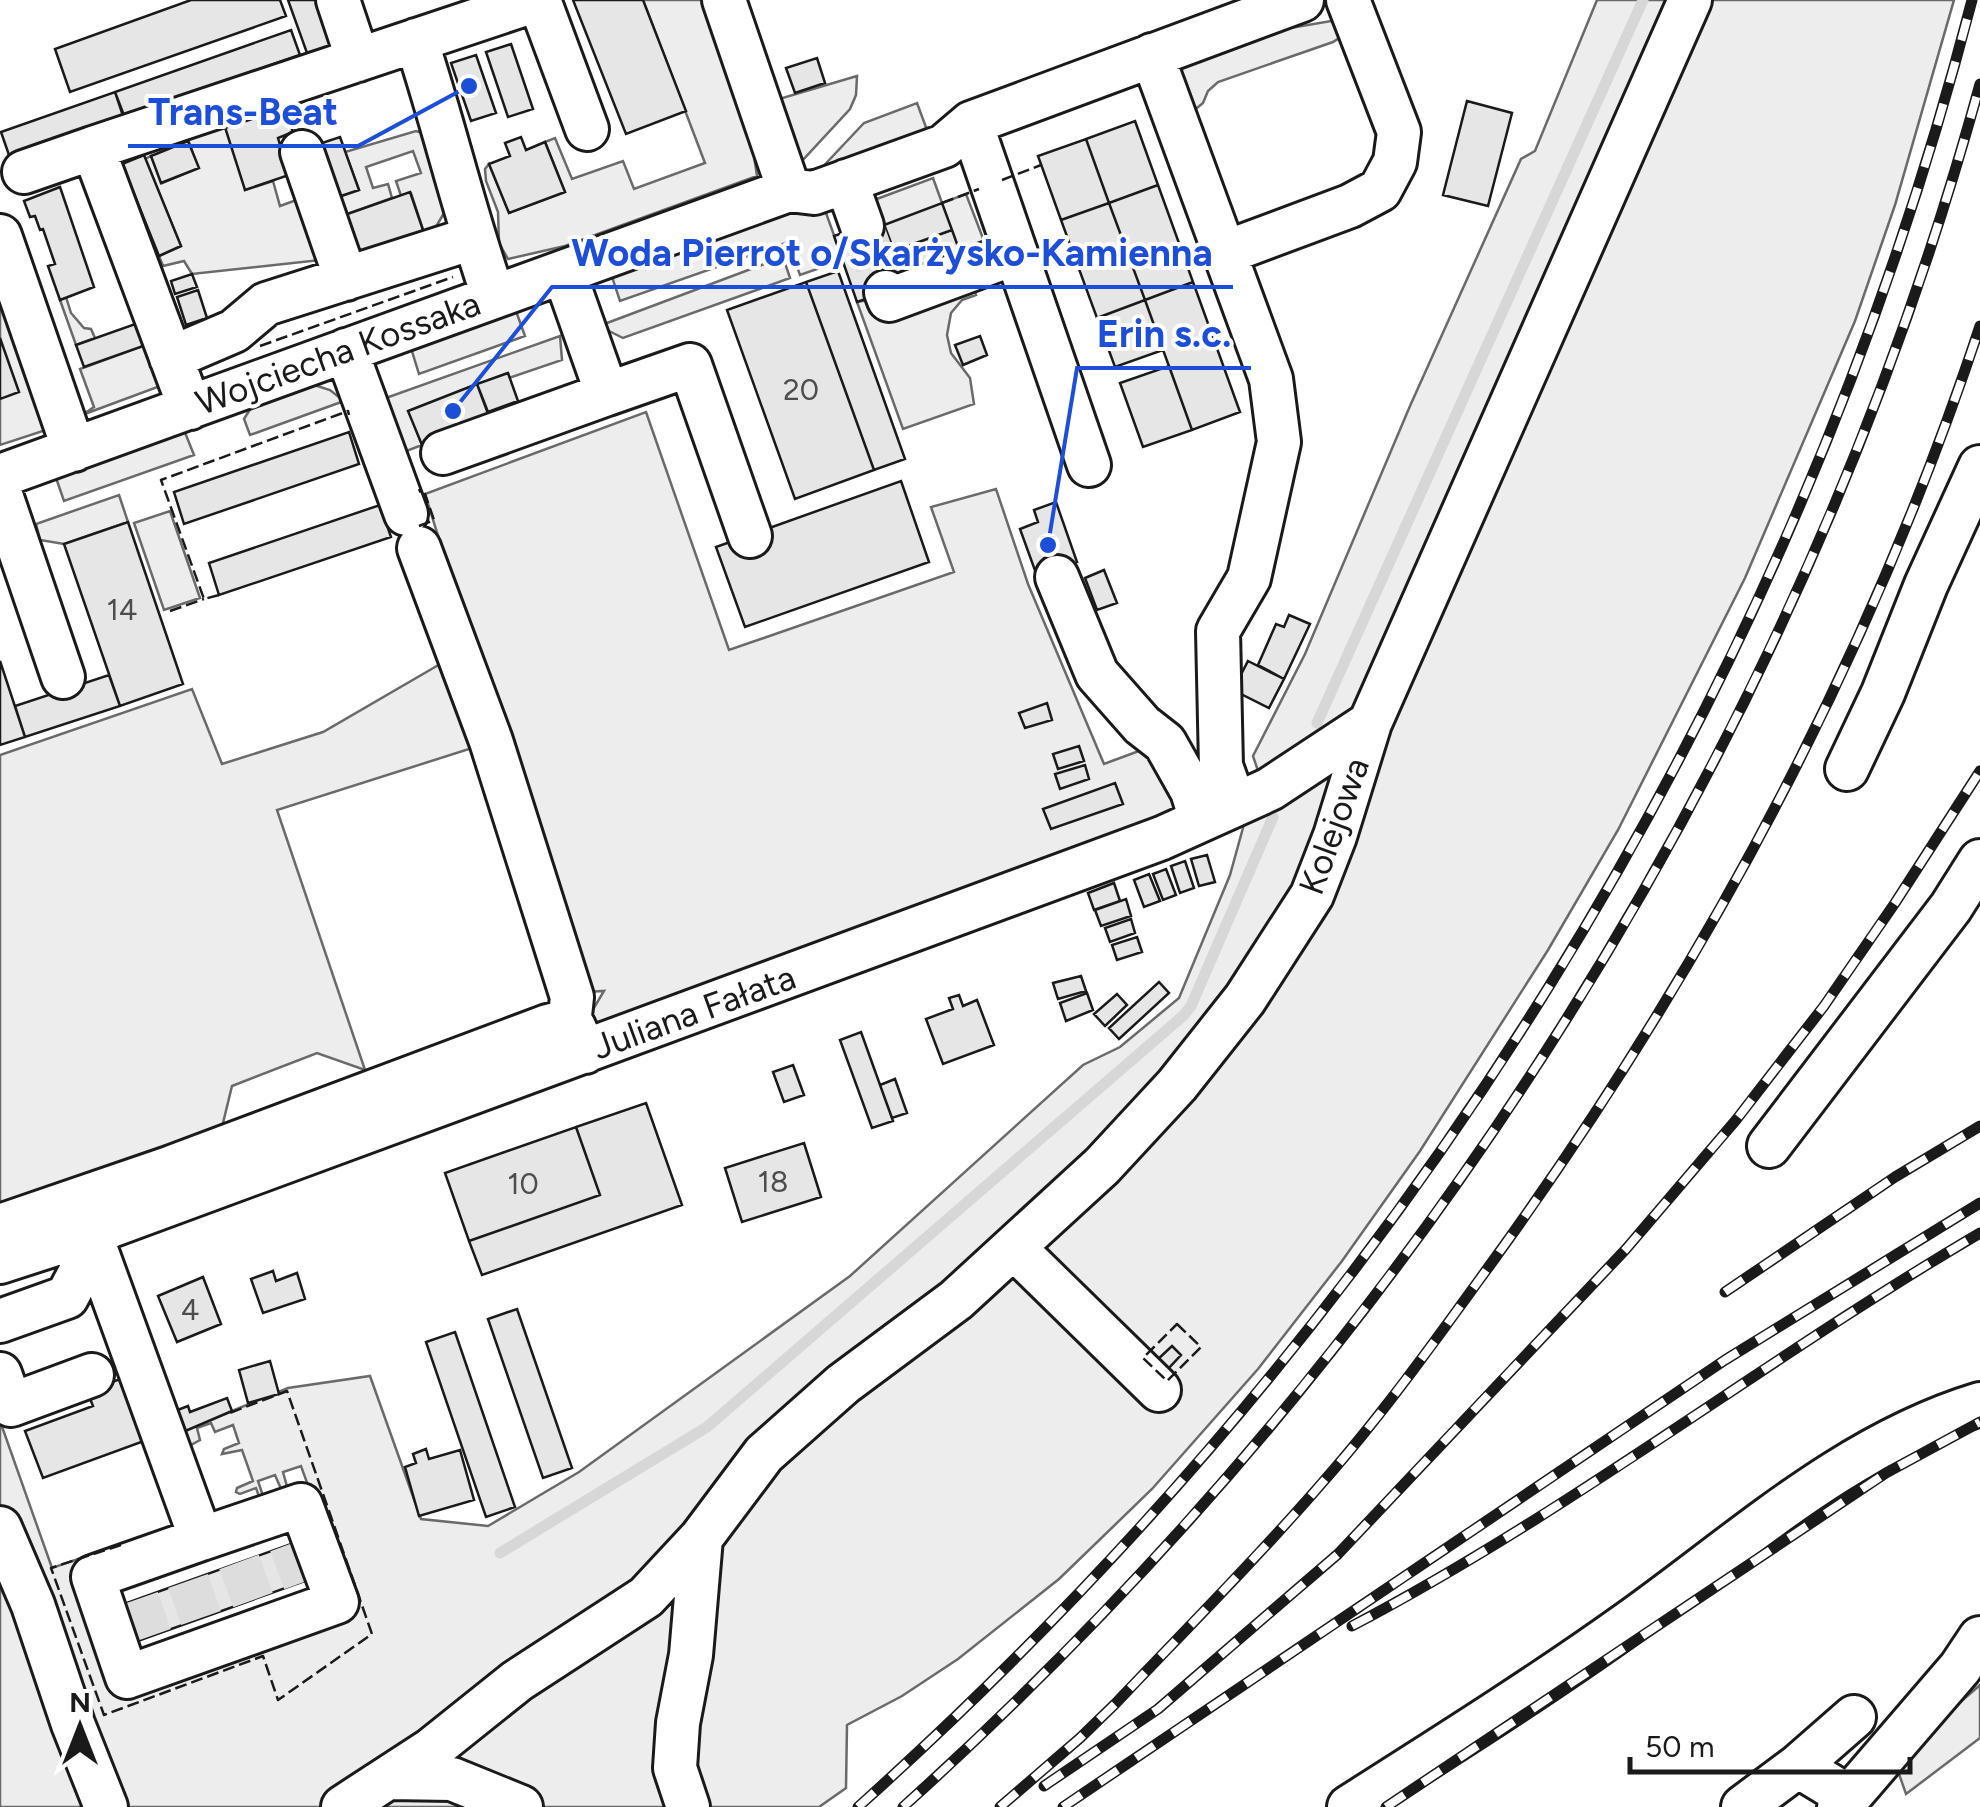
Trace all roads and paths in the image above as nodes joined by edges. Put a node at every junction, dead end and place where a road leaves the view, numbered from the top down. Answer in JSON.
{"nodes":[{"id":1,"x":338,"y":0,"type":"edge"},
{"id":2,"x":538,"y":0,"type":"edge"},
{"id":3,"x":724,"y":0,"type":"edge"},
{"id":4,"x":1302,"y":0,"type":"edge"},
{"id":5,"x":1348,"y":0,"type":"edge"},
{"id":6,"x":1690,"y":0,"type":"edge"},
{"id":7,"x":416,"y":40,"type":"junction"},
{"id":8,"x":1152,"y":55,"type":"junction"},
{"id":9,"x":358,"y":60,"type":"junction"},
{"id":10,"x":970,"y":122,"type":"junction"},
{"id":11,"x":586,"y":129,"type":"dead end"},
{"id":12,"x":93,"y":148,"type":"junction"},
{"id":13,"x":302,"y":152,"type":"dead end"},
{"id":14,"x":24,"y":172,"type":"dead end"},
{"id":15,"x":846,"y":181,"type":"junction"},
{"id":16,"x":789,"y":190,"type":"junction"},
{"id":17,"x":862,"y":226,"type":"tunnel mouth"},
{"id":18,"x":0,"y":236,"type":"edge"},
{"id":19,"x":474,"y":238,"type":"junction"},
{"id":20,"x":1016,"y":253,"type":"junction"},
{"id":21,"x":1224,"y":253,"type":"junction"},
{"id":22,"x":564,"y":272,"type":"junction"},
{"id":23,"x":346,"y":279,"type":"junction"},
{"id":24,"x":886,"y":292,"type":"dead end"},
{"id":25,"x":493,"y":296,"type":"junction"},
{"id":26,"x":234,"y":331,"type":"junction"},
{"id":27,"x":346,"y":350,"type":"junction"},
{"id":28,"x":171,"y":358,"type":"junction"},
{"id":29,"x":252,"y":386,"type":"junction"},
{"id":30,"x":607,"y":394,"type":"junction"},
{"id":31,"x":190,"y":408,"type":"junction"},
{"id":32,"x":74,"y":450,"type":"junction"},
{"id":33,"x":443,"y":454,"type":"dead end"},
{"id":34,"x":1089,"y":465,"type":"dead end"},
{"id":35,"x":1980,"y":467,"type":"edge"},
{"id":36,"x":0,"y":476,"type":"edge"},
{"id":37,"x":0,"y":492,"type":"edge"},
{"id":38,"x":750,"y":536,"type":"dead end"},
{"id":39,"x":1056,"y":576,"type":"dead end"},
{"id":40,"x":63,"y":677,"type":"dead end"},
{"id":41,"x":1370,"y":723,"type":"junction"},
{"id":42,"x":1846,"y":769,"type":"dead end"},
{"id":43,"x":1235,"y":805,"type":"junction"},
{"id":44,"x":1342,"y":813,"type":"junction"},
{"id":45,"x":1980,"y":861,"type":"edge"},
{"id":46,"x":577,"y":1038,"type":"junction"},
{"id":47,"x":1768,"y":1146,"type":"dead end"},
{"id":48,"x":235,"y":1162,"type":"junction"},
{"id":49,"x":0,"y":1226,"type":"edge"},
{"id":50,"x":92,"y":1240,"type":"junction"},
{"id":51,"x":1014,"y":1248,"type":"junction"},
{"id":52,"x":0,"y":1262,"type":"edge"},
{"id":53,"x":0,"y":1321,"type":"edge"},
{"id":54,"x":0,"y":1374,"type":"edge"},
{"id":55,"x":92,"y":1375,"type":"dead end"},
{"id":56,"x":1159,"y":1390,"type":"dead end"},
{"id":57,"x":1980,"y":1404,"type":"edge"},
{"id":58,"x":0,"y":1528,"type":"edge"},
{"id":59,"x":701,"y":1538,"type":"junction"},
{"id":60,"x":219,"y":1587,"type":"tunnel mouth"},
{"id":61,"x":1980,"y":1638,"type":"edge"},
{"id":62,"x":1854,"y":1716,"type":"dead end"},
{"id":63,"x":1798,"y":1766,"type":"junction"},
{"id":64,"x":389,"y":1778,"type":"junction"},
{"id":65,"x":1844,"y":1802,"type":"edge"},
{"id":66,"x":106,"y":1807,"type":"edge"},
{"id":67,"x":343,"y":1807,"type":"edge"},
{"id":68,"x":521,"y":1807,"type":"edge"},
{"id":69,"x":688,"y":1807,"type":"edge"},
{"id":70,"x":1349,"y":1807,"type":"edge"},
{"id":71,"x":1743,"y":1807,"type":"edge"}],
"edges":[{"from":1,"to":9,"type":"street"},
{"from":2,"to":7,"type":"street"},
{"from":2,"to":11,"type":"street"},
{"from":3,"to":16,"type":"street"},
{"from":4,"to":8,"type":"street","name":"Wojciecha Kossaka"},
{"from":5,"to":21,"type":"street"},
{"from":6,"to":41,"type":"street","name":"Kolejowa"},
{"from":7,"to":9,"type":"street"},
{"from":7,"to":19,"type":"street"},
{"from":8,"to":10,"type":"street","name":"Wojciecha Kossaka"},
{"from":8,"to":21,"type":"street"},
{"from":9,"to":12,"type":"street"},
{"from":10,"to":15,"type":"street","name":"Wojciecha Kossaka"},
{"from":10,"to":20,"type":"street"},
{"from":12,"to":14,"type":"street"},
{"from":12,"to":28,"type":"street"},
{"from":13,"to":23,"type":"street"},
{"from":15,"to":16,"type":"street","name":"Wojciecha Kossaka"},
{"from":15,"to":17,"type":"street"},
{"from":16,"to":22,"type":"street","name":"Wojciecha Kossaka"},
{"from":18,"to":32,"type":"street"},
{"from":19,"to":23,"type":"street"},
{"from":19,"to":25,"type":"street"},
{"from":20,"to":24,"type":"street"},
{"from":20,"to":34,"type":"street"},
{"from":21,"to":43,"type":"street"},
{"from":22,"to":25,"type":"street","name":"Wojciecha Kossaka"},
{"from":22,"to":30,"type":"street"},
{"from":23,"to":26,"type":"street"},
{"from":25,"to":27,"type":"street","name":"Wojciecha Kossaka"},
{"from":26,"to":28,"type":"street"},
{"from":26,"to":29,"type":"street"},
{"from":27,"to":29,"type":"street","name":"Wojciecha Kossaka"},
{"from":27,"to":46,"type":"street"},
{"from":28,"to":31,"type":"street"},
{"from":29,"to":31,"type":"street","name":"Wojciecha Kossaka"},
{"from":30,"to":33,"type":"street"},
{"from":30,"to":38,"type":"street"},
{"from":31,"to":32,"type":"street","name":"Wojciecha Kossaka"},
{"from":32,"to":36,"type":"street","name":"Wojciecha Kossaka"},
{"from":35,"to":42,"type":"street"},
{"from":37,"to":40,"type":"street"},
{"from":39,"to":43,"type":"street"},
{"from":41,"to":43,"type":"street","name":"Juliana Fałata"},
{"from":41,"to":44,"type":"street","name":"Kolejowa"},
{"from":43,"to":44,"type":"street"},
{"from":43,"to":46,"type":"street","name":"Juliana Fałata"},
{"from":44,"to":51,"type":"street","name":"Kolejowa"},
{"from":45,"to":47,"type":"street"},
{"from":46,"to":48,"type":"street","name":"Juliana Fałata"},
{"from":46,"to":48,"type":"street"},
{"from":48,"to":49,"type":"street"},
{"from":48,"to":50,"type":"street","name":"Juliana Fałata"},
{"from":50,"to":52,"type":"street","name":"Juliana Fałata"},
{"from":50,"to":53,"type":"street"},
{"from":50,"to":60,"type":"street"},
{"from":51,"to":56,"type":"street"},
{"from":51,"to":59,"type":"street","name":"Kolejowa"},
{"from":54,"to":55,"type":"street"},
{"from":57,"to":70,"type":"street"},
{"from":58,"to":66,"type":"street"},
{"from":59,"to":64,"type":"street","name":"Kolejowa"},
{"from":59,"to":69,"type":"street"},
{"from":61,"to":65,"type":"street"},
{"from":62,"to":63,"type":"street"},
{"from":63,"to":65,"type":"street"},
{"from":63,"to":71,"type":"street"},
{"from":64,"to":67,"type":"street","name":"Kolejowa"},
{"from":64,"to":68,"type":"street"}]}
